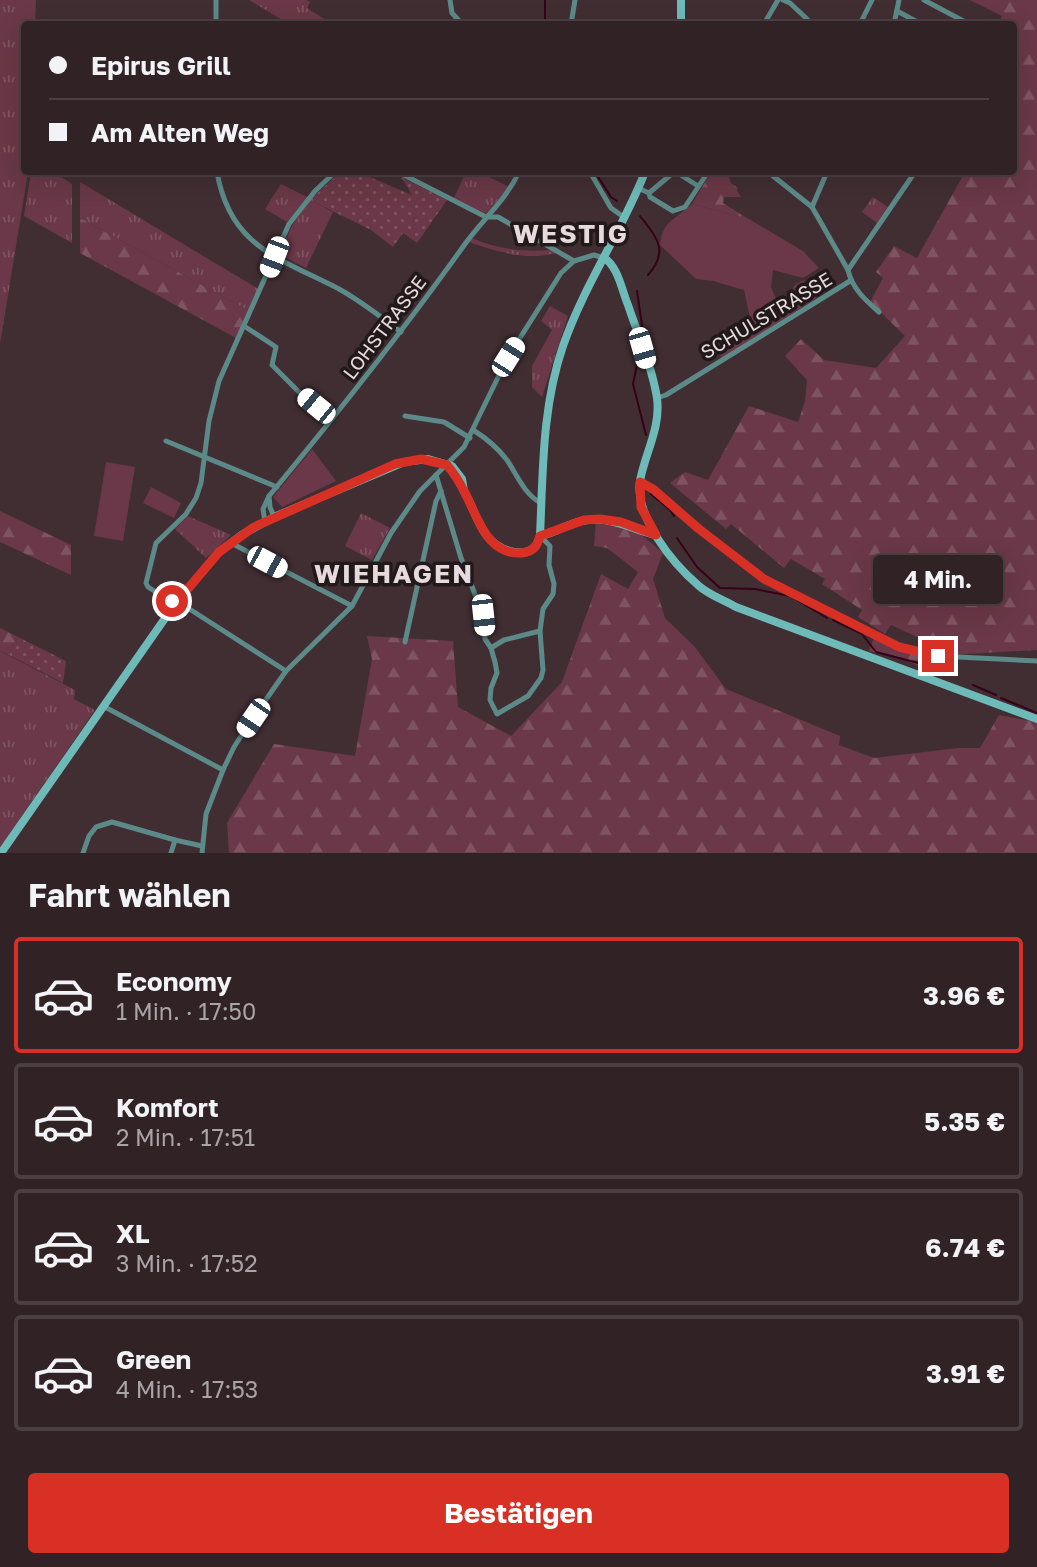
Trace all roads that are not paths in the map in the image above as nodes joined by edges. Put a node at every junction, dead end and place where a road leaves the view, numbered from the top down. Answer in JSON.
{"nodes":[{"id":1,"x":216,"y":0,"type":"edge"},
{"id":2,"x":450,"y":0,"type":"edge"},
{"id":3,"x":575,"y":0,"type":"edge"},
{"id":4,"x":681,"y":0,"type":"edge"},
{"id":5,"x":780,"y":0,"type":"edge"},
{"id":6,"x":872,"y":0,"type":"edge"},
{"id":7,"x":900,"y":0,"type":"edge"},
{"id":8,"x":924,"y":0,"type":"edge"},
{"id":9,"x":897,"y":11,"type":"junction"},
{"id":10,"x":216,"y":21,"type":"edge"},
{"id":11,"x":459,"y":21,"type":"edge"},
{"id":12,"x":571,"y":21,"type":"edge"},
{"id":13,"x":681,"y":21,"type":"edge"},
{"id":14,"x":766,"y":21,"type":"edge"},
{"id":15,"x":808,"y":21,"type":"edge"},
{"id":16,"x":862,"y":21,"type":"edge"},
{"id":17,"x":895,"y":21,"type":"edge"},
{"id":18,"x":915,"y":21,"type":"edge"},
{"id":19,"x":963,"y":21,"type":"edge"},
{"id":20,"x":218,"y":175,"type":"edge"},
{"id":21,"x":332,"y":175,"type":"edge"},
{"id":22,"x":404,"y":175,"type":"edge"},
{"id":23,"x":517,"y":175,"type":"edge"},
{"id":24,"x":592,"y":175,"type":"edge"},
{"id":25,"x":644,"y":175,"type":"edge"},
{"id":26,"x":671,"y":175,"type":"edge"},
{"id":27,"x":680,"y":175,"type":"edge"},
{"id":28,"x":706,"y":175,"type":"edge"},
{"id":29,"x":772,"y":175,"type":"edge"},
{"id":30,"x":780,"y":175,"type":"edge"},
{"id":31,"x":826,"y":175,"type":"edge"},
{"id":32,"x":913,"y":175,"type":"edge"},
{"id":33,"x":778,"y":179,"type":"junction"},
{"id":34,"x":698,"y":186,"type":"junction"},
{"id":35,"x":638,"y":188,"type":"junction"},
{"id":36,"x":649,"y":193,"type":"junction"},
{"id":37,"x":811,"y":206,"type":"junction"},
{"id":38,"x":486,"y":217,"type":"junction"},
{"id":39,"x":625,"y":218,"type":"junction"},
{"id":40,"x":274,"y":257,"type":"junction"},
{"id":41,"x":604,"y":258,"type":"junction"},
{"id":42,"x":574,"y":261,"type":"junction"},
{"id":43,"x":848,"y":270,"type":"junction"},
{"id":44,"x":850,"y":281,"type":"junction"},
{"id":45,"x":880,"y":312,"type":"dead end"},
{"id":46,"x":244,"y":326,"type":"junction"},
{"id":47,"x":401,"y":332,"type":"junction"},
{"id":48,"x":657,"y":398,"type":"junction"},
{"id":49,"x":405,"y":416,"type":"dead end"},
{"id":50,"x":332,"y":419,"type":"junction"},
{"id":51,"x":473,"y":430,"type":"junction"},
{"id":52,"x":470,"y":438,"type":"junction"},
{"id":53,"x":166,"y":441,"type":"dead end"},
{"id":54,"x":204,"y":457,"type":"junction"},
{"id":55,"x":447,"y":465,"type":"junction"},
{"id":56,"x":436,"y":475,"type":"junction"},
{"id":57,"x":640,"y":482,"type":"junction"},
{"id":58,"x":276,"y":487,"type":"junction"},
{"id":59,"x":441,"y":491,"type":"junction"},
{"id":60,"x":269,"y":496,"type":"junction"},
{"id":61,"x":541,"y":503,"type":"junction"},
{"id":62,"x":274,"y":517,"type":"junction"},
{"id":63,"x":265,"y":522,"type":"junction"},
{"id":64,"x":656,"y":535,"type":"junction"},
{"id":65,"x":540,"y":536,"type":"junction"},
{"id":66,"x":231,"y":543,"type":"junction"},
{"id":67,"x":176,"y":602,"type":"junction"},
{"id":68,"x":352,"y":606,"type":"junction"},
{"id":69,"x":540,"y":631,"type":"junction"},
{"id":70,"x":405,"y":642,"type":"dead end"},
{"id":71,"x":491,"y":648,"type":"junction"},
{"id":72,"x":1037,"y":661,"type":"edge"},
{"id":73,"x":286,"y":671,"type":"junction"},
{"id":74,"x":103,"y":706,"type":"junction"},
{"id":75,"x":1037,"y":719,"type":"edge"},
{"id":76,"x":223,"y":770,"type":"junction"},
{"id":77,"x":175,"y":841,"type":"junction"},
{"id":78,"x":202,"y":846,"type":"junction"},
{"id":79,"x":1,"y":853,"type":"edge"},
{"id":80,"x":83,"y":853,"type":"edge"},
{"id":81,"x":171,"y":853,"type":"edge"},
{"id":82,"x":202,"y":853,"type":"edge"}],
"edges":[{"from":1,"to":10,"type":"street"},
{"from":2,"to":11,"type":"street"},
{"from":3,"to":12,"type":"street"},
{"from":4,"to":13,"type":"main road"},
{"from":5,"to":14,"type":"street"},
{"from":5,"to":15,"type":"street"},
{"from":6,"to":16,"type":"street"},
{"from":7,"to":9,"type":"street"},
{"from":8,"to":19,"type":"street"},
{"from":9,"to":17,"type":"street"},
{"from":9,"to":18,"type":"street"},
{"from":20,"to":40,"type":"street"},
{"from":21,"to":40,"type":"street"},
{"from":22,"to":38,"type":"street"},
{"from":23,"to":38,"type":"street","name":"LOHSTRASSE"},
{"from":24,"to":39,"type":"street"},
{"from":25,"to":35,"type":"main road"},
{"from":26,"to":36,"type":"street"},
{"from":27,"to":34,"type":"street"},
{"from":28,"to":34,"type":"street"},
{"from":29,"to":33,"type":"street"},
{"from":30,"to":33,"type":"street"},
{"from":31,"to":37,"type":"street"},
{"from":32,"to":43,"type":"street","name":"SCHULSTRASSE"},
{"from":33,"to":37,"type":"street"},
{"from":34,"to":36,"type":"street"},
{"from":35,"to":36,"type":"street"},
{"from":35,"to":39,"type":"main road"},
{"from":37,"to":43,"type":"street"},
{"from":38,"to":42,"type":"street"},
{"from":38,"to":47,"type":"street","name":"LOHSTRASSE"},
{"from":39,"to":41,"type":"main road"},
{"from":40,"to":46,"type":"street"},
{"from":40,"to":47,"type":"street"},
{"from":41,"to":42,"type":"street"},
{"from":41,"to":48,"type":"main road"},
{"from":41,"to":61,"type":"main road"},
{"from":42,"to":51,"type":"street"},
{"from":43,"to":44,"type":"street","name":"SCHULSTRASSE"},
{"from":44,"to":45,"type":"street"},
{"from":44,"to":48,"type":"street","name":"SCHULSTRASSE"},
{"from":46,"to":50,"type":"street"},
{"from":46,"to":54,"type":"street"},
{"from":47,"to":50,"type":"street","name":"LOHSTRASSE"},
{"from":48,"to":57,"type":"main road"},
{"from":49,"to":52,"type":"street"},
{"from":50,"to":58,"type":"street","name":"LOHSTRASSE"},
{"from":51,"to":52,"type":"street"},
{"from":51,"to":61,"type":"street"},
{"from":52,"to":55,"type":"street"},
{"from":53,"to":54,"type":"street"},
{"from":54,"to":58,"type":"street"},
{"from":54,"to":67,"type":"street"},
{"from":55,"to":56,"type":"street"},
{"from":55,"to":62,"type":"main road"},
{"from":55,"to":65,"type":"main road"},
{"from":56,"to":59,"type":"street"},
{"from":56,"to":68,"type":"street"},
{"from":57,"to":64,"type":"main road"},
{"from":57,"to":72,"type":"street"},
{"from":58,"to":60,"type":"street","name":"LOHSTRASSE"},
{"from":59,"to":70,"type":"street"},
{"from":59,"to":71,"type":"street"},
{"from":60,"to":62,"type":"street"},
{"from":60,"to":63,"type":"street","name":"LOHSTRASSE"},
{"from":61,"to":65,"type":"main road"},
{"from":62,"to":63,"type":"main road"},
{"from":63,"to":66,"type":"main road"},
{"from":64,"to":65,"type":"main road"},
{"from":64,"to":75,"type":"main road"},
{"from":65,"to":69,"type":"street"},
{"from":66,"to":67,"type":"main road"},
{"from":66,"to":68,"type":"street"},
{"from":67,"to":73,"type":"street"},
{"from":67,"to":74,"type":"main road"},
{"from":68,"to":73,"type":"street"},
{"from":69,"to":71,"type":"street"},
{"from":69,"to":71,"type":"street"},
{"from":73,"to":76,"type":"street"},
{"from":74,"to":76,"type":"street"},
{"from":74,"to":79,"type":"main road"},
{"from":76,"to":78,"type":"street"},
{"from":77,"to":78,"type":"street"},
{"from":77,"to":80,"type":"street"},
{"from":77,"to":81,"type":"street"},
{"from":78,"to":82,"type":"street"}]}
